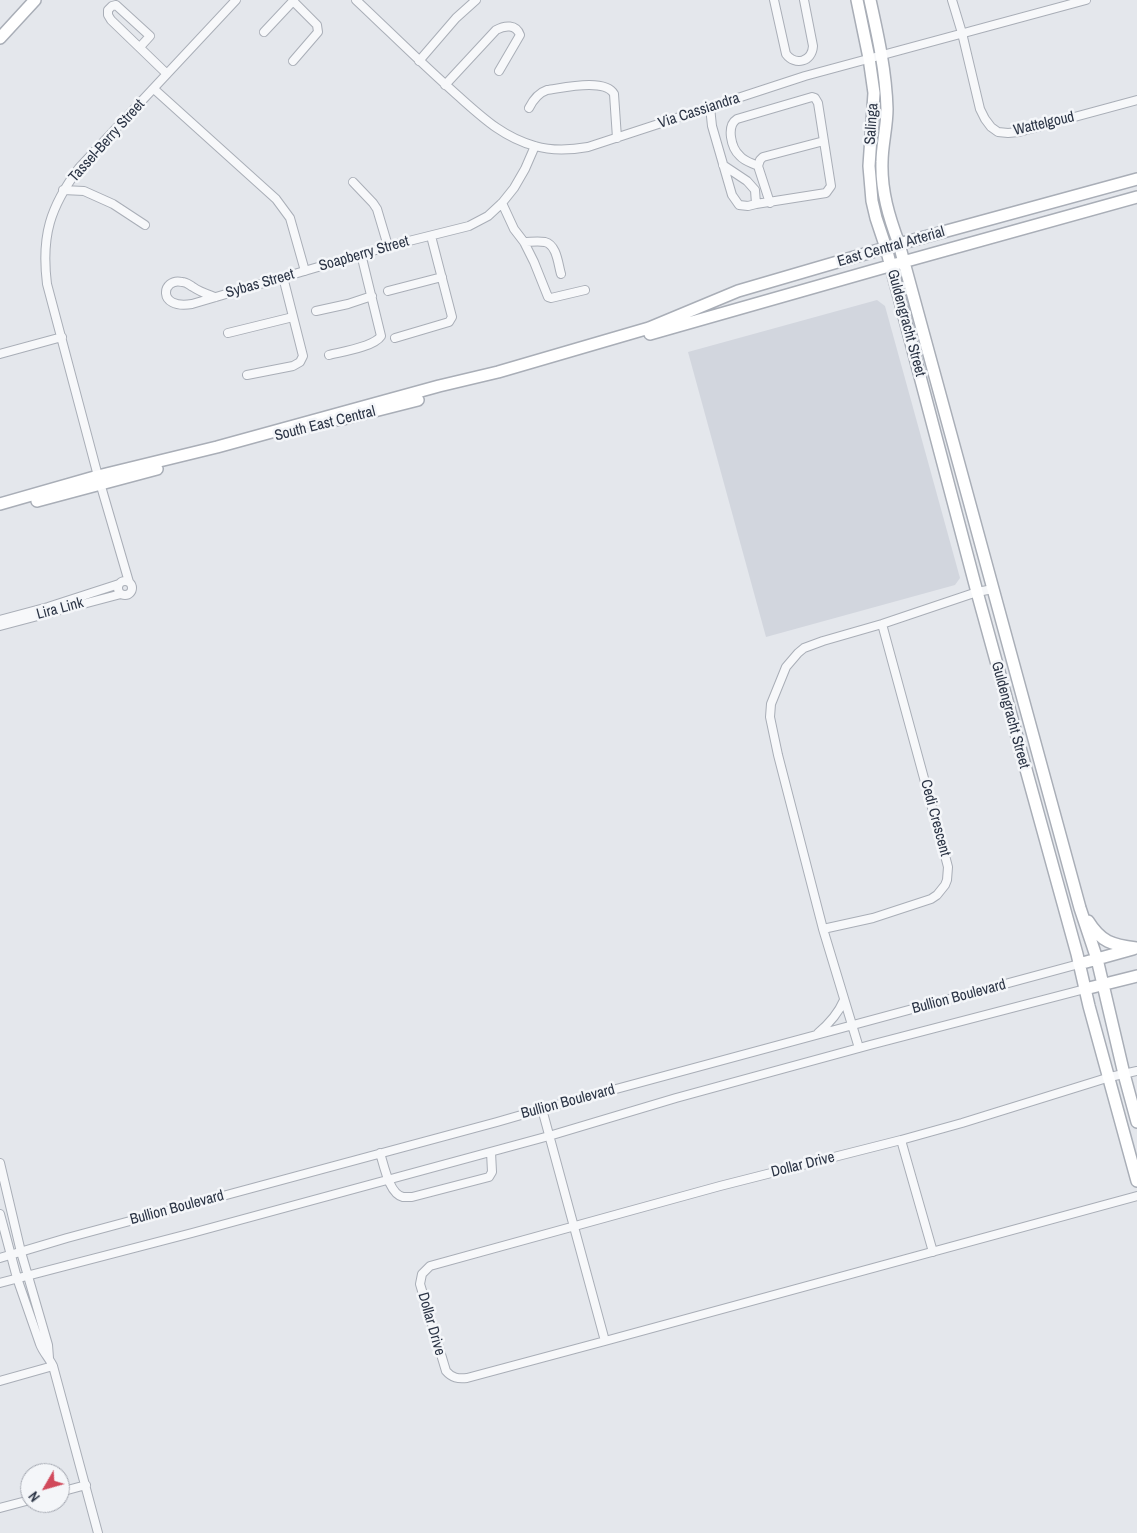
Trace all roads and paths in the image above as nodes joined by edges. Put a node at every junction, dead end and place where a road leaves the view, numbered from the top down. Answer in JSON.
{"nodes":[{"id":1,"x":35,"y":0,"type":"edge"},
{"id":2,"x":236,"y":0,"type":"edge"},
{"id":3,"x":356,"y":0,"type":"edge"},
{"id":4,"x":476,"y":0,"type":"edge"},
{"id":5,"x":774,"y":0,"type":"edge"},
{"id":6,"x":804,"y":0,"type":"edge"},
{"id":7,"x":857,"y":0,"type":"edge"},
{"id":8,"x":870,"y":0,"type":"edge"},
{"id":9,"x":952,"y":0,"type":"edge"},
{"id":10,"x":1086,"y":0,"type":"edge"},
{"id":11,"x":293,"y":1,"type":"edge"},
{"id":12,"x":264,"y":32,"type":"dead end"},
{"id":13,"x":962,"y":33,"type":"junction"},
{"id":14,"x":0,"y":38,"type":"edge"},
{"id":15,"x":140,"y":47,"type":"junction"},
{"id":16,"x":882,"y":55,"type":"junction"},
{"id":17,"x":869,"y":58,"type":"junction"},
{"id":18,"x":293,"y":61,"type":"dead end"},
{"id":19,"x":419,"y":61,"type":"junction"},
{"id":20,"x":803,"y":61,"type":"junction"},
{"id":21,"x":499,"y":71,"type":"dead end"},
{"id":22,"x":167,"y":74,"type":"junction"},
{"id":23,"x":805,"y":76,"type":"junction"},
{"id":24,"x":445,"y":85,"type":"junction"},
{"id":25,"x":154,"y":89,"type":"junction"},
{"id":26,"x":1137,"y":100,"type":"edge"},
{"id":27,"x":710,"y":107,"type":"junction"},
{"id":28,"x":529,"y":108,"type":"dead end"},
{"id":29,"x":617,"y":138,"type":"junction"},
{"id":30,"x":824,"y":141,"type":"junction"},
{"id":31,"x":534,"y":146,"type":"junction"},
{"id":32,"x":723,"y":165,"type":"junction"},
{"id":33,"x":758,"y":166,"type":"junction"},
{"id":34,"x":1137,"y":179,"type":"edge"},
{"id":35,"x":353,"y":182,"type":"dead end"},
{"id":36,"x":63,"y":190,"type":"junction"},
{"id":37,"x":1137,"y":198,"type":"edge"},
{"id":38,"x":502,"y":203,"type":"junction"},
{"id":39,"x":770,"y":203,"type":"junction"},
{"id":40,"x":756,"y":204,"type":"junction"},
{"id":41,"x":145,"y":225,"type":"dead end"},
{"id":42,"x":431,"y":236,"type":"junction"},
{"id":43,"x":524,"y":242,"type":"junction"},
{"id":44,"x":899,"y":244,"type":"junction"},
{"id":45,"x":388,"y":246,"type":"junction"},
{"id":46,"x":886,"y":248,"type":"junction"},
{"id":47,"x":360,"y":254,"type":"junction"},
{"id":48,"x":904,"y":262,"type":"junction"},
{"id":49,"x":891,"y":265,"type":"junction"},
{"id":50,"x":305,"y":271,"type":"junction"},
{"id":51,"x":561,"y":274,"type":"dead end"},
{"id":52,"x":284,"y":277,"type":"junction"},
{"id":53,"x":442,"y":277,"type":"junction"},
{"id":54,"x":585,"y":290,"type":"dead end"},
{"id":55,"x":388,"y":291,"type":"dead end"},
{"id":56,"x":372,"y":296,"type":"junction"},
{"id":57,"x":215,"y":297,"type":"junction"},
{"id":58,"x":316,"y":311,"type":"dead end"},
{"id":59,"x":293,"y":318,"type":"junction"},
{"id":60,"x":649,"y":331,"type":"junction"},
{"id":61,"x":228,"y":332,"type":"dead end"},
{"id":62,"x":62,"y":337,"type":"junction"},
{"id":63,"x":395,"y":338,"type":"dead end"},
{"id":64,"x":0,"y":354,"type":"edge"},
{"id":65,"x":328,"y":355,"type":"dead end"},
{"id":66,"x":247,"y":375,"type":"dead end"},
{"id":67,"x":99,"y":480,"type":"junction"},
{"id":68,"x":0,"y":504,"type":"edge"},
{"id":69,"x":0,"y":510,"type":"edge"},
{"id":70,"x":122,"y":560,"type":"junction"},
{"id":71,"x":129,"y":582,"type":"junction"},
{"id":72,"x":120,"y":583,"type":"junction"},
{"id":73,"x":994,"y":589,"type":"junction"},
{"id":74,"x":977,"y":592,"type":"junction"},
{"id":75,"x":121,"y":594,"type":"junction"},
{"id":76,"x":0,"y":620,"type":"edge"},
{"id":77,"x":882,"y":624,"type":"junction"},
{"id":78,"x":0,"y":626,"type":"edge"},
{"id":79,"x":1080,"y":908,"type":"junction"},
{"id":80,"x":823,"y":929,"type":"junction"},
{"id":81,"x":1137,"y":948,"type":"edge"},
{"id":82,"x":1097,"y":959,"type":"junction"},
{"id":83,"x":1079,"y":964,"type":"junction"},
{"id":84,"x":1137,"y":976,"type":"edge"},
{"id":85,"x":1103,"y":985,"type":"junction"},
{"id":86,"x":1085,"y":989,"type":"junction"},
{"id":87,"x":844,"y":1000,"type":"junction"},
{"id":88,"x":852,"y":1026,"type":"junction"},
{"id":89,"x":815,"y":1036,"type":"junction"},
{"id":90,"x":858,"y":1048,"type":"junction"},
{"id":91,"x":1137,"y":1070,"type":"edge"},
{"id":92,"x":1124,"y":1074,"type":"junction"},
{"id":93,"x":1110,"y":1077,"type":"junction"},
{"id":94,"x":542,"y":1109,"type":"junction"},
{"id":95,"x":1137,"y":1122,"type":"edge"},
{"id":96,"x":549,"y":1136,"type":"junction"},
{"id":97,"x":901,"y":1140,"type":"junction"},
{"id":98,"x":491,"y":1152,"type":"junction"},
{"id":99,"x":380,"y":1153,"type":"junction"},
{"id":100,"x":0,"y":1163,"type":"edge"},
{"id":101,"x":387,"y":1179,"type":"junction"},
{"id":102,"x":1137,"y":1181,"type":"edge"},
{"id":103,"x":1137,"y":1196,"type":"edge"},
{"id":104,"x":0,"y":1214,"type":"edge"},
{"id":105,"x":574,"y":1226,"type":"junction"},
{"id":106,"x":21,"y":1252,"type":"junction"},
{"id":107,"x":933,"y":1252,"type":"junction"},
{"id":108,"x":11,"y":1254,"type":"junction"},
{"id":109,"x":0,"y":1258,"type":"edge"},
{"id":110,"x":28,"y":1276,"type":"junction"},
{"id":111,"x":18,"y":1278,"type":"junction"},
{"id":112,"x":0,"y":1283,"type":"edge"},
{"id":113,"x":605,"y":1341,"type":"junction"},
{"id":114,"x":49,"y":1358,"type":"junction"},
{"id":115,"x":53,"y":1366,"type":"junction"},
{"id":116,"x":0,"y":1381,"type":"edge"},
{"id":117,"x":86,"y":1485,"type":"junction"},
{"id":118,"x":70,"y":1489,"type":"edge"},
{"id":119,"x":20,"y":1503,"type":"edge"},
{"id":120,"x":0,"y":1508,"type":"edge"},
{"id":121,"x":98,"y":1533,"type":"edge"}],
"edges":[{"from":1,"to":14,"type":"street"},
{"from":2,"to":22,"type":"street","name":"Tassel-Berry Street"},
{"from":3,"to":19,"type":"street","name":"Via Cassiandra"},
{"from":4,"to":19,"type":"street"},
{"from":5,"to":20,"type":"street"},
{"from":6,"to":20,"type":"street"},
{"from":7,"to":17,"type":"street","name":"Salinga"},
{"from":8,"to":16,"type":"street","name":"Salinga"},
{"from":9,"to":13,"type":"street"},
{"from":10,"to":13,"type":"street","name":"Via Cassiandra"},
{"from":11,"to":12,"type":"street"},
{"from":11,"to":18,"type":"street"},
{"from":13,"to":16,"type":"street","name":"Via Cassiandra"},
{"from":13,"to":26,"type":"street","name":"Wattelgoud"},
{"from":15,"to":15,"type":"street"},
{"from":15,"to":22,"type":"street"},
{"from":16,"to":17,"type":"street","name":"Via Cassiandra"},
{"from":16,"to":44,"type":"street","name":"Salinga"},
{"from":17,"to":23,"type":"street","name":"Via Cassiandra"},
{"from":17,"to":46,"type":"street","name":"Salinga"},
{"from":19,"to":24,"type":"street","name":"Via Cassiandra"},
{"from":20,"to":23,"type":"street"},
{"from":21,"to":24,"type":"street"},
{"from":22,"to":25,"type":"street","name":"Tassel-Berry Street"},
{"from":23,"to":27,"type":"street","name":"Via Cassiandra"},
{"from":24,"to":31,"type":"street","name":"Via Cassiandra"},
{"from":25,"to":36,"type":"street","name":"Tassel-Berry Street"},
{"from":25,"to":50,"type":"street","name":"Soapberry Street"},
{"from":27,"to":29,"type":"street","name":"Via Cassiandra"},
{"from":27,"to":32,"type":"street"},
{"from":28,"to":29,"type":"street"},
{"from":29,"to":31,"type":"street","name":"Via Cassiandra"},
{"from":30,"to":33,"type":"street"},
{"from":30,"to":33,"type":"street"},
{"from":30,"to":39,"type":"street"},
{"from":31,"to":38,"type":"street","name":"Soapberry Street"},
{"from":32,"to":40,"type":"street"},
{"from":32,"to":40,"type":"street"},
{"from":33,"to":39,"type":"street"},
{"from":34,"to":44,"type":"street","name":"East Central Arterial"},
{"from":35,"to":45,"type":"street"},
{"from":36,"to":41,"type":"street"},
{"from":36,"to":62,"type":"street","name":"Tassel-Berry Street"},
{"from":37,"to":48,"type":"street","name":"East Central Arterial"},
{"from":38,"to":42,"type":"street","name":"Soapberry Street"},
{"from":38,"to":43,"type":"street"},
{"from":39,"to":40,"type":"street"},
{"from":42,"to":45,"type":"street","name":"Soapberry Street"},
{"from":42,"to":53,"type":"street"},
{"from":43,"to":51,"type":"street"},
{"from":43,"to":54,"type":"street"},
{"from":44,"to":46,"type":"street","name":"East Central Arterial"},
{"from":44,"to":48,"type":"street","name":"Guldengracht Street"},
{"from":45,"to":47,"type":"street","name":"Soapberry Street"},
{"from":46,"to":49,"type":"street","name":"Guldengracht Street"},
{"from":46,"to":60,"type":"street","name":"East Central Arterial"},
{"from":47,"to":50,"type":"street","name":"Soapberry Street"},
{"from":47,"to":56,"type":"street"},
{"from":48,"to":49,"type":"street","name":"East Central Arterial"},
{"from":48,"to":73,"type":"street","name":"Guldengracht Street"},
{"from":49,"to":60,"type":"street","name":"East Central Arterial"},
{"from":49,"to":74,"type":"street","name":"Guldengracht Street"},
{"from":50,"to":52,"type":"street","name":"Sybas Street"},
{"from":52,"to":57,"type":"street","name":"Sybas Street"},
{"from":52,"to":59,"type":"street"},
{"from":53,"to":55,"type":"street"},
{"from":53,"to":63,"type":"street"},
{"from":56,"to":58,"type":"street"},
{"from":56,"to":65,"type":"street"},
{"from":57,"to":57,"type":"street","name":"Sybas Street"},
{"from":59,"to":61,"type":"street"},
{"from":59,"to":66,"type":"street"},
{"from":60,"to":67,"type":"street","name":"South East Central"},
{"from":62,"to":64,"type":"street"},
{"from":62,"to":67,"type":"street","name":"Tassel-Berry Street"},
{"from":67,"to":68,"type":"street","name":"South East Central"},
{"from":67,"to":69,"type":"street","name":"South East Central"},
{"from":67,"to":70,"type":"street"},
{"from":70,"to":71,"type":"street"},
{"from":70,"to":72,"type":"street"},
{"from":71,"to":72,"type":"street"},
{"from":71,"to":75,"type":"street"},
{"from":72,"to":75,"type":"street"},
{"from":72,"to":76,"type":"street","name":"Lira Link"},
{"from":73,"to":74,"type":"street"},
{"from":73,"to":79,"type":"street","name":"Guldengracht Street"},
{"from":74,"to":77,"type":"street"},
{"from":74,"to":83,"type":"street","name":"Guldengracht Street"},
{"from":75,"to":78,"type":"street","name":"Lira Link"},
{"from":77,"to":80,"type":"street"},
{"from":77,"to":80,"type":"street","name":"Cedi Crescent"},
{"from":79,"to":81,"type":"street"},
{"from":79,"to":82,"type":"street","name":"Guldengracht Street"},
{"from":80,"to":87,"type":"street"},
{"from":81,"to":82,"type":"street","name":"Bullion Boulevard"},
{"from":82,"to":83,"type":"street","name":"Bullion Boulevard"},
{"from":82,"to":85,"type":"street","name":"Guldengracht Street"},
{"from":83,"to":86,"type":"street","name":"Guldengracht Street"},
{"from":83,"to":88,"type":"street","name":"Bullion Boulevard"},
{"from":84,"to":85,"type":"street","name":"Bullion Boulevard"},
{"from":85,"to":86,"type":"street","name":"Bullion Boulevard"},
{"from":85,"to":92,"type":"street","name":"Guldengracht Street"},
{"from":86,"to":90,"type":"street","name":"Bullion Boulevard"},
{"from":86,"to":93,"type":"street","name":"Guldengracht Street"},
{"from":87,"to":88,"type":"street"},
{"from":87,"to":89,"type":"street"},
{"from":88,"to":89,"type":"street","name":"Bullion Boulevard"},
{"from":88,"to":90,"type":"street"},
{"from":89,"to":94,"type":"street","name":"Bullion Boulevard"},
{"from":90,"to":96,"type":"street","name":"Bullion Boulevard"},
{"from":91,"to":92,"type":"street","name":"Dollar Drive"},
{"from":92,"to":93,"type":"street","name":"Dollar Drive"},
{"from":92,"to":95,"type":"street","name":"Guldengracht Street"},
{"from":93,"to":97,"type":"street","name":"Dollar Drive"},
{"from":93,"to":102,"type":"street","name":"Guldengracht Street"},
{"from":94,"to":96,"type":"street"},
{"from":94,"to":99,"type":"street","name":"Bullion Boulevard"},
{"from":96,"to":98,"type":"street","name":"Bullion Boulevard"},
{"from":96,"to":105,"type":"street"},
{"from":97,"to":105,"type":"street","name":"Dollar Drive"},
{"from":97,"to":107,"type":"street"},
{"from":98,"to":101,"type":"street","name":"Bullion Boulevard"},
{"from":98,"to":101,"type":"street"},
{"from":99,"to":101,"type":"street"},
{"from":99,"to":106,"type":"street","name":"Bullion Boulevard"},
{"from":100,"to":106,"type":"street"},
{"from":101,"to":110,"type":"street","name":"Bullion Boulevard"},
{"from":103,"to":107,"type":"street","name":"Dollar Drive"},
{"from":104,"to":108,"type":"street"},
{"from":105,"to":113,"type":"street"},
{"from":105,"to":113,"type":"street","name":"Dollar Drive"},
{"from":106,"to":108,"type":"street","name":"Bullion Boulevard"},
{"from":106,"to":110,"type":"street"},
{"from":107,"to":113,"type":"street","name":"Dollar Drive"},
{"from":108,"to":109,"type":"street","name":"Bullion Boulevard"},
{"from":108,"to":111,"type":"street"},
{"from":110,"to":111,"type":"street","name":"Bullion Boulevard"},
{"from":110,"to":114,"type":"street"},
{"from":111,"to":112,"type":"street","name":"Bullion Boulevard"},
{"from":111,"to":114,"type":"street"},
{"from":114,"to":115,"type":"street"},
{"from":115,"to":116,"type":"street"},
{"from":115,"to":117,"type":"street"},
{"from":117,"to":118,"type":"street"},
{"from":117,"to":121,"type":"street"},
{"from":119,"to":120,"type":"street"}]}
